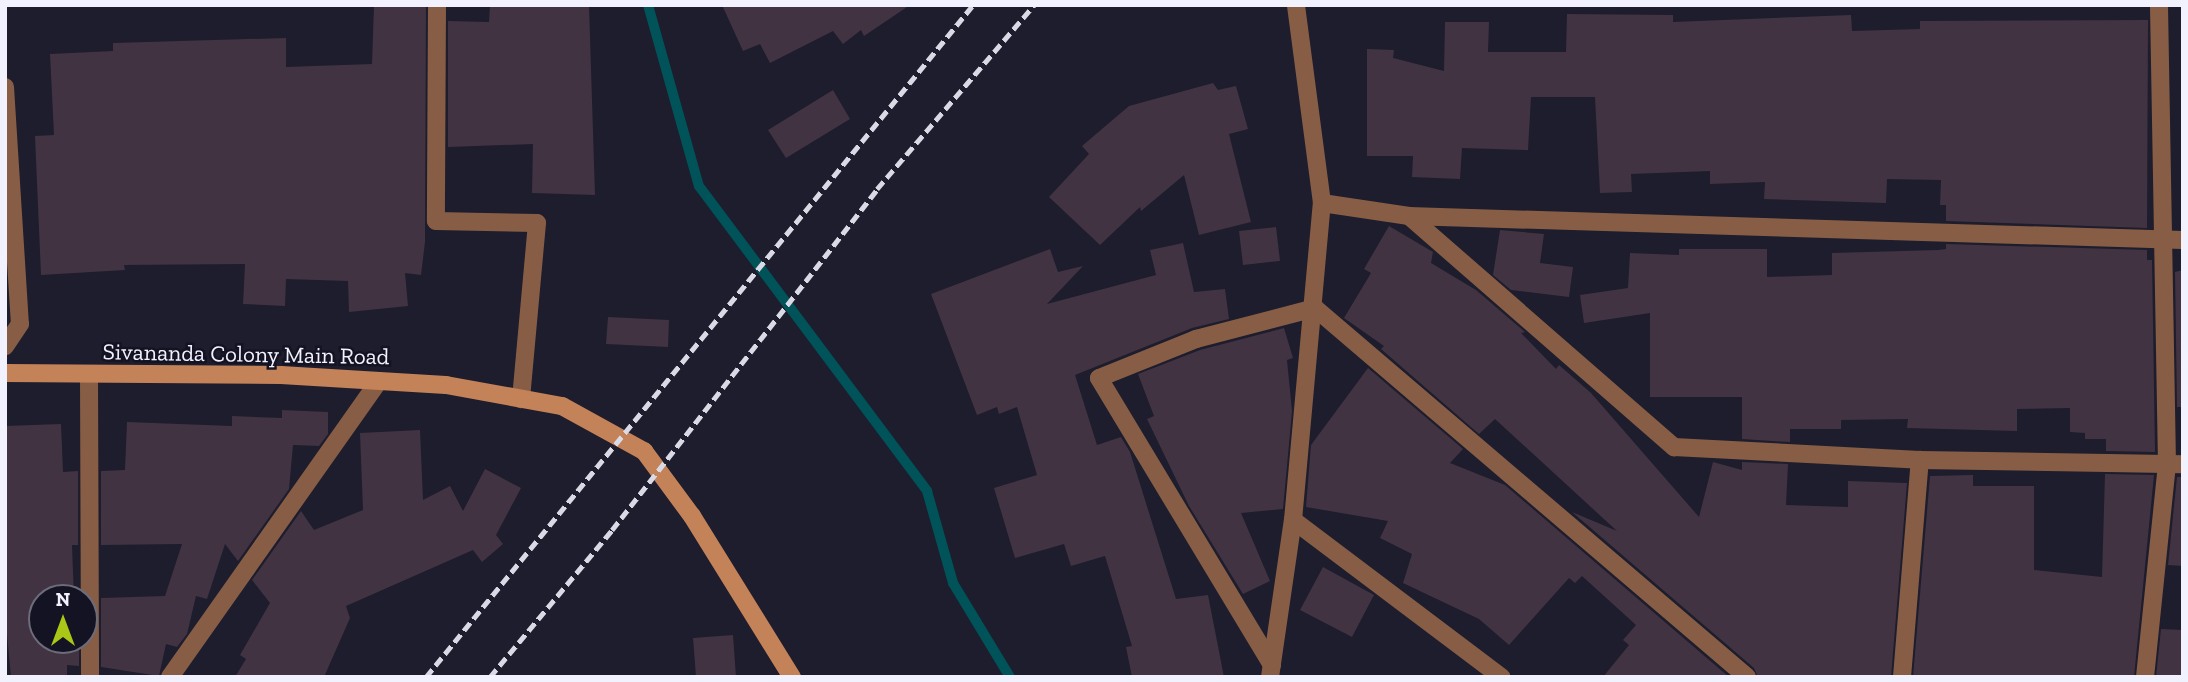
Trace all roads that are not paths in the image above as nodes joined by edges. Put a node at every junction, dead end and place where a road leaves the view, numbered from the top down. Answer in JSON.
{"nodes":[{"id":1,"x":437,"y":5,"type":"edge"},
{"id":2,"x":1296,"y":5,"type":"edge"},
{"id":3,"x":2159,"y":5,"type":"edge"},
{"id":4,"x":5,"y":87,"type":"edge"},
{"id":5,"x":1322,"y":203,"type":"junction"},
{"id":6,"x":1409,"y":216,"type":"junction"},
{"id":7,"x":2174,"y":240,"type":"edge"},
{"id":8,"x":1315,"y":308,"type":"junction"},
{"id":9,"x":5,"y":346,"type":"edge"},
{"id":10,"x":5,"y":373,"type":"edge"},
{"id":11,"x":89,"y":374,"type":"junction"},
{"id":12,"x":379,"y":381,"type":"junction"},
{"id":13,"x":520,"y":399,"type":"junction"},
{"id":14,"x":1920,"y":460,"type":"junction"},
{"id":15,"x":2175,"y":464,"type":"edge"},
{"id":16,"x":1293,"y":520,"type":"junction"},
{"id":17,"x":1271,"y":671,"type":"edge"},
{"id":18,"x":90,"y":677,"type":"edge"},
{"id":19,"x":170,"y":677,"type":"edge"},
{"id":20,"x":792,"y":677,"type":"edge"},
{"id":21,"x":1501,"y":677,"type":"edge"},
{"id":22,"x":1747,"y":677,"type":"edge"},
{"id":23,"x":1902,"y":677,"type":"edge"},
{"id":24,"x":2145,"y":677,"type":"edge"}],
"edges":[{"from":1,"to":13,"type":"street"},
{"from":2,"to":5,"type":"street"},
{"from":3,"to":7,"type":"street"},
{"from":4,"to":9,"type":"street"},
{"from":5,"to":6,"type":"street"},
{"from":5,"to":8,"type":"street"},
{"from":6,"to":7,"type":"street"},
{"from":6,"to":14,"type":"street"},
{"from":7,"to":15,"type":"street"},
{"from":8,"to":16,"type":"street"},
{"from":8,"to":17,"type":"street"},
{"from":8,"to":22,"type":"street"},
{"from":10,"to":11,"type":"main road","name":"Sivananda Colony Main Road"},
{"from":11,"to":12,"type":"main road","name":"Sivananda Colony Main Road"},
{"from":11,"to":18,"type":"street"},
{"from":12,"to":13,"type":"main road","name":"Sivananda Colony Main Road"},
{"from":12,"to":19,"type":"street"},
{"from":13,"to":20,"type":"main road","name":"Sivananda Colony Main Road"},
{"from":14,"to":15,"type":"street"},
{"from":14,"to":23,"type":"street"},
{"from":15,"to":24,"type":"street"},
{"from":16,"to":17,"type":"street"},
{"from":16,"to":21,"type":"street"}]}
